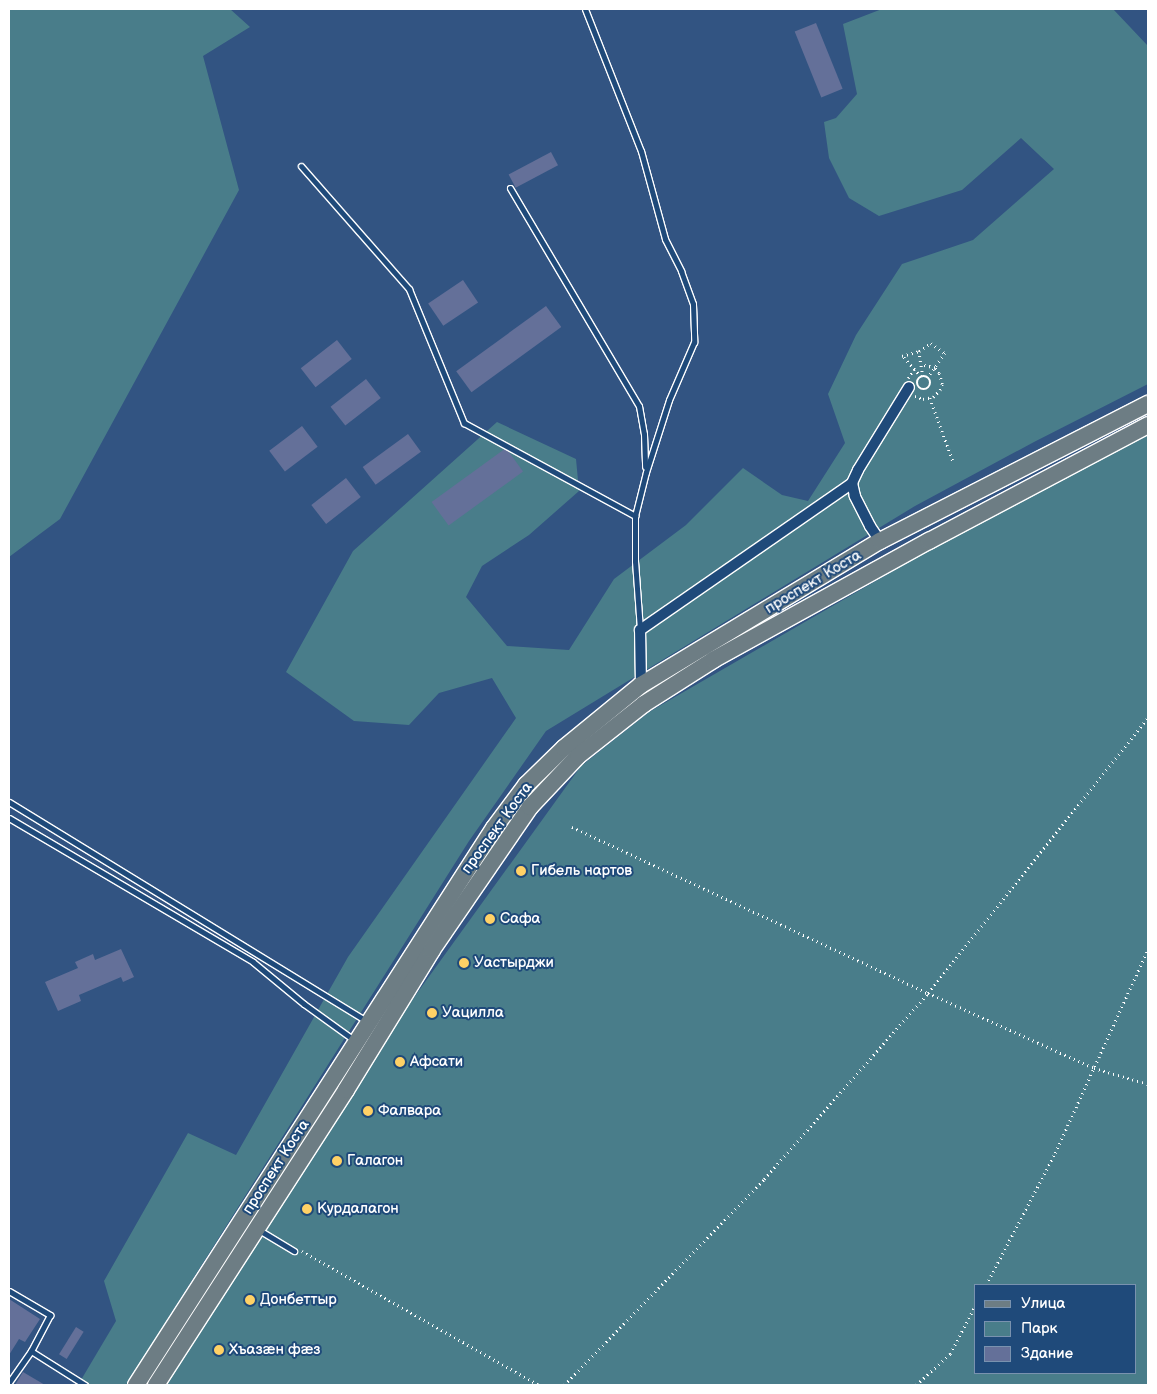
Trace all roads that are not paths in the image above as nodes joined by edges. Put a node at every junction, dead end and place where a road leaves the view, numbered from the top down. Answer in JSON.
{"nodes":[{"id":1,"x":585,"y":9,"type":"edge"},
{"id":2,"x":301,"y":166,"type":"dead end"},
{"id":3,"x":510,"y":188,"type":"dead end"},
{"id":4,"x":908,"y":387,"type":"road end"},
{"id":5,"x":1148,"y":404,"type":"edge"},
{"id":6,"x":1148,"y":425,"type":"edge"},
{"id":7,"x":646,"y":472,"type":"junction"},
{"id":8,"x":852,"y":483,"type":"junction"},
{"id":9,"x":635,"y":516,"type":"junction"},
{"id":10,"x":880,"y":541,"type":"junction"},
{"id":11,"x":640,"y":630,"type":"junction"},
{"id":12,"x":641,"y":685,"type":"junction"},
{"id":13,"x":9,"y":802,"type":"edge"},
{"id":14,"x":9,"y":818,"type":"edge"},
{"id":15,"x":369,"y":1022,"type":"junction"},
{"id":16,"x":356,"y":1042,"type":"junction"},
{"id":17,"x":257,"y":1228,"type":"junction"},
{"id":18,"x":294,"y":1252,"type":"dead end"},
{"id":19,"x":9,"y":1291,"type":"edge"},
{"id":20,"x":30,"y":1351,"type":"junction"},
{"id":21,"x":9,"y":1382,"type":"edge"},
{"id":22,"x":85,"y":1385,"type":"edge"},
{"id":23,"x":136,"y":1385,"type":"edge"},
{"id":24,"x":156,"y":1385,"type":"edge"}],
"edges":[{"from":1,"to":7,"type":"lane"},
{"from":2,"to":9,"type":"lane"},
{"from":3,"to":7,"type":"lane"},
{"from":4,"to":8,"type":"street"},
{"from":5,"to":10,"type":"main road","name":"проспект Коста"},
{"from":6,"to":17,"type":"main road","name":"проспект Коста"},
{"from":7,"to":9,"type":"lane"},
{"from":8,"to":10,"type":"street"},
{"from":8,"to":11,"type":"street"},
{"from":9,"to":11,"type":"lane"},
{"from":10,"to":12,"type":"main road","name":"проспект Коста"},
{"from":11,"to":12,"type":"street"},
{"from":12,"to":15,"type":"main road","name":"проспект Коста"},
{"from":13,"to":15,"type":"lane"},
{"from":14,"to":16,"type":"lane"},
{"from":15,"to":16,"type":"main road","name":"проспект Коста"},
{"from":16,"to":23,"type":"main road","name":"проспект Коста"},
{"from":17,"to":18,"type":"lane"},
{"from":17,"to":24,"type":"main road","name":"проспект Коста"},
{"from":19,"to":20,"type":"lane"},
{"from":20,"to":21,"type":"lane"},
{"from":20,"to":22,"type":"lane"}]}
